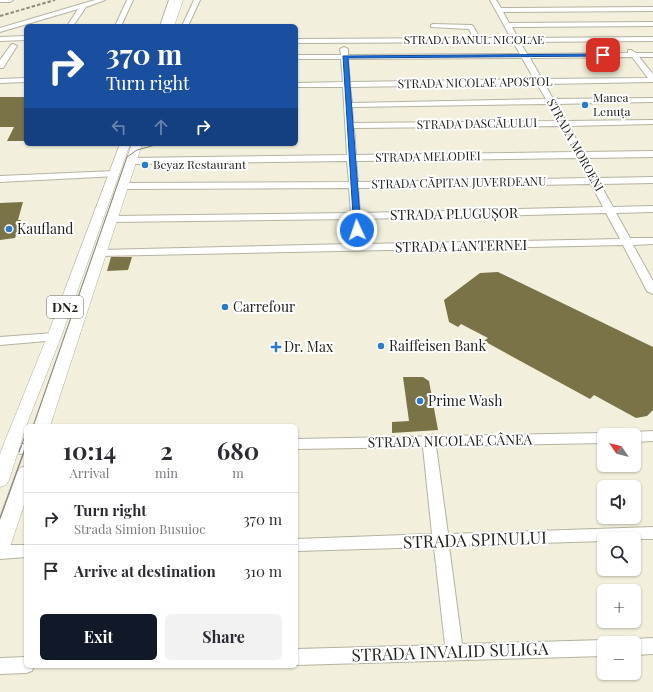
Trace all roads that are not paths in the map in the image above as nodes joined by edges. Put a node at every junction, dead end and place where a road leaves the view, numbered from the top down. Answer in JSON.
{"nodes":[{"id":1,"x":0,"y":0,"type":"edge"},
{"id":2,"x":10,"y":0,"type":"edge"},
{"id":3,"x":102,"y":0,"type":"edge"},
{"id":4,"x":130,"y":0,"type":"edge"},
{"id":5,"x":172,"y":0,"type":"edge"},
{"id":6,"x":179,"y":0,"type":"edge"},
{"id":7,"x":185,"y":0,"type":"edge"},
{"id":8,"x":197,"y":0,"type":"edge"},
{"id":9,"x":493,"y":0,"type":"edge"},
{"id":10,"x":589,"y":0,"type":"edge"},
{"id":11,"x":83,"y":6,"type":"junction"},
{"id":12,"x":653,"y":9,"type":"edge"},
{"id":13,"x":499,"y":10,"type":"junction"},
{"id":14,"x":597,"y":10,"type":"junction"},
{"id":15,"x":38,"y":19,"type":"junction"},
{"id":16,"x":34,"y":24,"type":"edge"},
{"id":17,"x":71,"y":24,"type":"edge"},
{"id":18,"x":119,"y":24,"type":"edge"},
{"id":19,"x":163,"y":24,"type":"edge"},
{"id":20,"x":170,"y":24,"type":"edge"},
{"id":21,"x":177,"y":24,"type":"edge"},
{"id":22,"x":187,"y":24,"type":"edge"},
{"id":23,"x":609,"y":24,"type":"junction"},
{"id":24,"x":653,"y":24,"type":"edge"},
{"id":25,"x":508,"y":25,"type":"junction"},
{"id":26,"x":433,"y":26,"type":"dead end"},
{"id":27,"x":0,"y":30,"type":"edge"},
{"id":28,"x":0,"y":38,"type":"edge"},
{"id":29,"x":24,"y":38,"type":"edge"},
{"id":30,"x":621,"y":39,"type":"junction"},
{"id":31,"x":653,"y":39,"type":"edge"},
{"id":32,"x":478,"y":40,"type":"junction"},
{"id":33,"x":516,"y":40,"type":"junction"},
{"id":34,"x":298,"y":41,"type":"edge"},
{"id":35,"x":344,"y":41,"type":"junction"},
{"id":36,"x":13,"y":46,"type":"dead end"},
{"id":37,"x":634,"y":55,"type":"junction"},
{"id":38,"x":653,"y":55,"type":"edge"},
{"id":39,"x":525,"y":56,"type":"junction"},
{"id":40,"x":298,"y":57,"type":"edge"},
{"id":41,"x":345,"y":57,"type":"junction"},
{"id":42,"x":0,"y":66,"type":"edge"},
{"id":43,"x":24,"y":80,"type":"edge"},
{"id":44,"x":653,"y":80,"type":"edge"},
{"id":45,"x":0,"y":81,"type":"edge"},
{"id":46,"x":540,"y":82,"type":"junction"},
{"id":47,"x":346,"y":84,"type":"junction"},
{"id":48,"x":298,"y":85,"type":"edge"},
{"id":49,"x":653,"y":100,"type":"edge"},
{"id":50,"x":551,"y":102,"type":"junction"},
{"id":51,"x":348,"y":105,"type":"junction"},
{"id":52,"x":653,"y":122,"type":"edge"},
{"id":53,"x":563,"y":123,"type":"junction"},
{"id":54,"x":349,"y":126,"type":"junction"},
{"id":55,"x":124,"y":146,"type":"edge"},
{"id":56,"x":136,"y":146,"type":"edge"},
{"id":57,"x":653,"y":154,"type":"edge"},
{"id":58,"x":580,"y":155,"type":"junction"},
{"id":59,"x":352,"y":158,"type":"junction"},
{"id":60,"x":131,"y":161,"type":"junction"},
{"id":61,"x":114,"y":174,"type":"junction"},
{"id":62,"x":0,"y":179,"type":"edge"},
{"id":63,"x":653,"y":180,"type":"edge"},
{"id":64,"x":594,"y":181,"type":"junction"},
{"id":65,"x":354,"y":185,"type":"junction"},
{"id":66,"x":122,"y":186,"type":"junction"},
{"id":67,"x":653,"y":209,"type":"edge"},
{"id":68,"x":610,"y":210,"type":"junction"},
{"id":69,"x":356,"y":216,"type":"junction"},
{"id":70,"x":111,"y":219,"type":"junction"},
{"id":71,"x":628,"y":242,"type":"junction"},
{"id":72,"x":653,"y":242,"type":"edge"},
{"id":73,"x":358,"y":248,"type":"junction"},
{"id":74,"x":100,"y":253,"type":"junction"},
{"id":75,"x":652,"y":286,"type":"edge"},
{"id":76,"x":54,"y":336,"type":"junction"},
{"id":77,"x":0,"y":341,"type":"edge"},
{"id":78,"x":26,"y":424,"type":"edge"},
{"id":79,"x":43,"y":424,"type":"edge"},
{"id":80,"x":24,"y":430,"type":"edge"},
{"id":81,"x":653,"y":436,"type":"edge"},
{"id":82,"x":641,"y":437,"type":"edge"},
{"id":83,"x":597,"y":438,"type":"edge"},
{"id":84,"x":429,"y":441,"type":"junction"},
{"id":85,"x":298,"y":444,"type":"edge"},
{"id":86,"x":18,"y":449,"type":"edge"},
{"id":87,"x":24,"y":479,"type":"edge"},
{"id":88,"x":0,"y":480,"type":"edge"},
{"id":89,"x":653,"y":533,"type":"edge"},
{"id":90,"x":441,"y":541,"type":"junction"},
{"id":91,"x":298,"y":545,"type":"edge"},
{"id":92,"x":0,"y":548,"type":"edge"},
{"id":93,"x":24,"y":551,"type":"edge"},
{"id":94,"x":0,"y":552,"type":"edge"},
{"id":95,"x":653,"y":646,"type":"edge"},
{"id":96,"x":641,"y":647,"type":"edge"},
{"id":97,"x":597,"y":648,"type":"edge"},
{"id":98,"x":454,"y":652,"type":"junction"},
{"id":99,"x":298,"y":657,"type":"edge"},
{"id":100,"x":24,"y":665,"type":"edge"},
{"id":101,"x":0,"y":666,"type":"edge"}],
"edges":[{"from":1,"to":2,"type":"street"},
{"from":3,"to":11,"type":"street"},
{"from":4,"to":18,"type":"street"},
{"from":5,"to":19,"type":"street"},
{"from":6,"to":20,"type":"highway"},
{"from":7,"to":21,"type":"highway"},
{"from":8,"to":22,"type":"street"},
{"from":9,"to":13,"type":"street","name":"STRADA MOROENI"},
{"from":10,"to":14,"type":"street"},
{"from":11,"to":15,"type":"street"},
{"from":11,"to":17,"type":"street"},
{"from":12,"to":14,"type":"street"},
{"from":13,"to":14,"type":"street"},
{"from":13,"to":25,"type":"street","name":"STRADA MOROENI"},
{"from":14,"to":23,"type":"street"},
{"from":15,"to":16,"type":"street"},
{"from":15,"to":27,"type":"street"},
{"from":23,"to":24,"type":"street"},
{"from":23,"to":25,"type":"street"},
{"from":23,"to":30,"type":"street"},
{"from":25,"to":33,"type":"street","name":"STRADA MOROENI"},
{"from":26,"to":32,"type":"street"},
{"from":28,"to":29,"type":"street"},
{"from":30,"to":31,"type":"street","name":"STRADA BANUL NICOLAE"},
{"from":30,"to":33,"type":"street","name":"STRADA BANUL NICOLAE"},
{"from":30,"to":37,"type":"street"},
{"from":32,"to":33,"type":"street","name":"STRADA BANUL NICOLAE"},
{"from":32,"to":35,"type":"street","name":"STRADA BANUL NICOLAE"},
{"from":33,"to":39,"type":"street","name":"STRADA MOROENI"},
{"from":34,"to":35,"type":"street","name":"STRADA BANUL NICOLAE"},
{"from":35,"to":41,"type":"street"},
{"from":36,"to":42,"type":"street"},
{"from":37,"to":38,"type":"street"},
{"from":37,"to":39,"type":"street"},
{"from":37,"to":44,"type":"street"},
{"from":39,"to":41,"type":"street"},
{"from":39,"to":46,"type":"street","name":"STRADA MOROENI"},
{"from":40,"to":41,"type":"street"},
{"from":41,"to":47,"type":"street"},
{"from":43,"to":45,"type":"street"},
{"from":44,"to":46,"type":"street","name":"STRADA NICOLAE APOSTOL"},
{"from":46,"to":47,"type":"street","name":"STRADA NICOLAE APOSTOL"},
{"from":46,"to":50,"type":"street","name":"STRADA MOROENI"},
{"from":47,"to":48,"type":"street","name":"STRADA NICOLAE APOSTOL"},
{"from":47,"to":51,"type":"street"},
{"from":49,"to":50,"type":"street"},
{"from":50,"to":51,"type":"street"},
{"from":50,"to":53,"type":"street","name":"STRADA MOROENI"},
{"from":51,"to":54,"type":"street"},
{"from":52,"to":53,"type":"street","name":"STRADA DASCĂLULUI"},
{"from":53,"to":54,"type":"street","name":"STRADA DASCĂLULUI"},
{"from":53,"to":58,"type":"street","name":"STRADA MOROENI"},
{"from":54,"to":59,"type":"street"},
{"from":55,"to":61,"type":"main road","number":"DN2"},
{"from":56,"to":60,"type":"main road","number":"DN2"},
{"from":57,"to":58,"type":"street","name":"STRADA MELODIEI"},
{"from":58,"to":59,"type":"street","name":"STRADA MELODIEI"},
{"from":58,"to":64,"type":"street","name":"STRADA MOROENI"},
{"from":59,"to":60,"type":"street","name":"STRADA MELODIEI"},
{"from":59,"to":65,"type":"street"},
{"from":60,"to":66,"type":"main road","number":"DN2"},
{"from":61,"to":62,"type":"street"},
{"from":61,"to":76,"type":"main road","number":"DN2"},
{"from":63,"to":64,"type":"street","name":"STRADA CĂPITAN JUVERDEANU"},
{"from":64,"to":65,"type":"street","name":"STRADA CĂPITAN JUVERDEANU"},
{"from":64,"to":68,"type":"street","name":"STRADA MOROENI"},
{"from":65,"to":66,"type":"street","name":"STRADA CĂPITAN JUVERDEANU"},
{"from":65,"to":69,"type":"street"},
{"from":66,"to":70,"type":"main road","number":"DN2"},
{"from":67,"to":68,"type":"street","name":"STRADA PLUGUȘOR"},
{"from":68,"to":69,"type":"street","name":"STRADA PLUGUȘOR"},
{"from":68,"to":71,"type":"street","name":"STRADA MOROENI"},
{"from":69,"to":70,"type":"street","name":"STRADA PLUGUȘOR"},
{"from":69,"to":73,"type":"street"},
{"from":70,"to":74,"type":"main road","number":"DN2"},
{"from":71,"to":72,"type":"street","name":"STRADA LANTERNEI"},
{"from":71,"to":73,"type":"street","name":"STRADA LANTERNEI"},
{"from":71,"to":75,"type":"street","name":"STRADA MOROENI"},
{"from":73,"to":74,"type":"street","name":"STRADA LANTERNEI"},
{"from":74,"to":79,"type":"main road","number":"DN2"},
{"from":76,"to":77,"type":"street"},
{"from":76,"to":78,"type":"main road","number":"DN2"},
{"from":80,"to":86,"type":"main road","number":"DN2"},
{"from":81,"to":82,"type":"street"},
{"from":83,"to":84,"type":"street","name":"STRADA NICOLAE CÂNEA"},
{"from":84,"to":85,"type":"street","name":"STRADA NICOLAE CÂNEA"},
{"from":84,"to":90,"type":"street"},
{"from":86,"to":88,"type":"main road","number":"DN2"},
{"from":87,"to":92,"type":"main road"},
{"from":89,"to":90,"type":"street","name":"STRADA SPINULUI"},
{"from":90,"to":91,"type":"street","name":"STRADA SPINULUI"},
{"from":90,"to":98,"type":"street"},
{"from":93,"to":94,"type":"street"},
{"from":95,"to":96,"type":"street"},
{"from":97,"to":98,"type":"street","name":"STRADA INVALID SULIGA"},
{"from":98,"to":99,"type":"street","name":"STRADA INVALID SULIGA"},
{"from":100,"to":101,"type":"street"}]}
